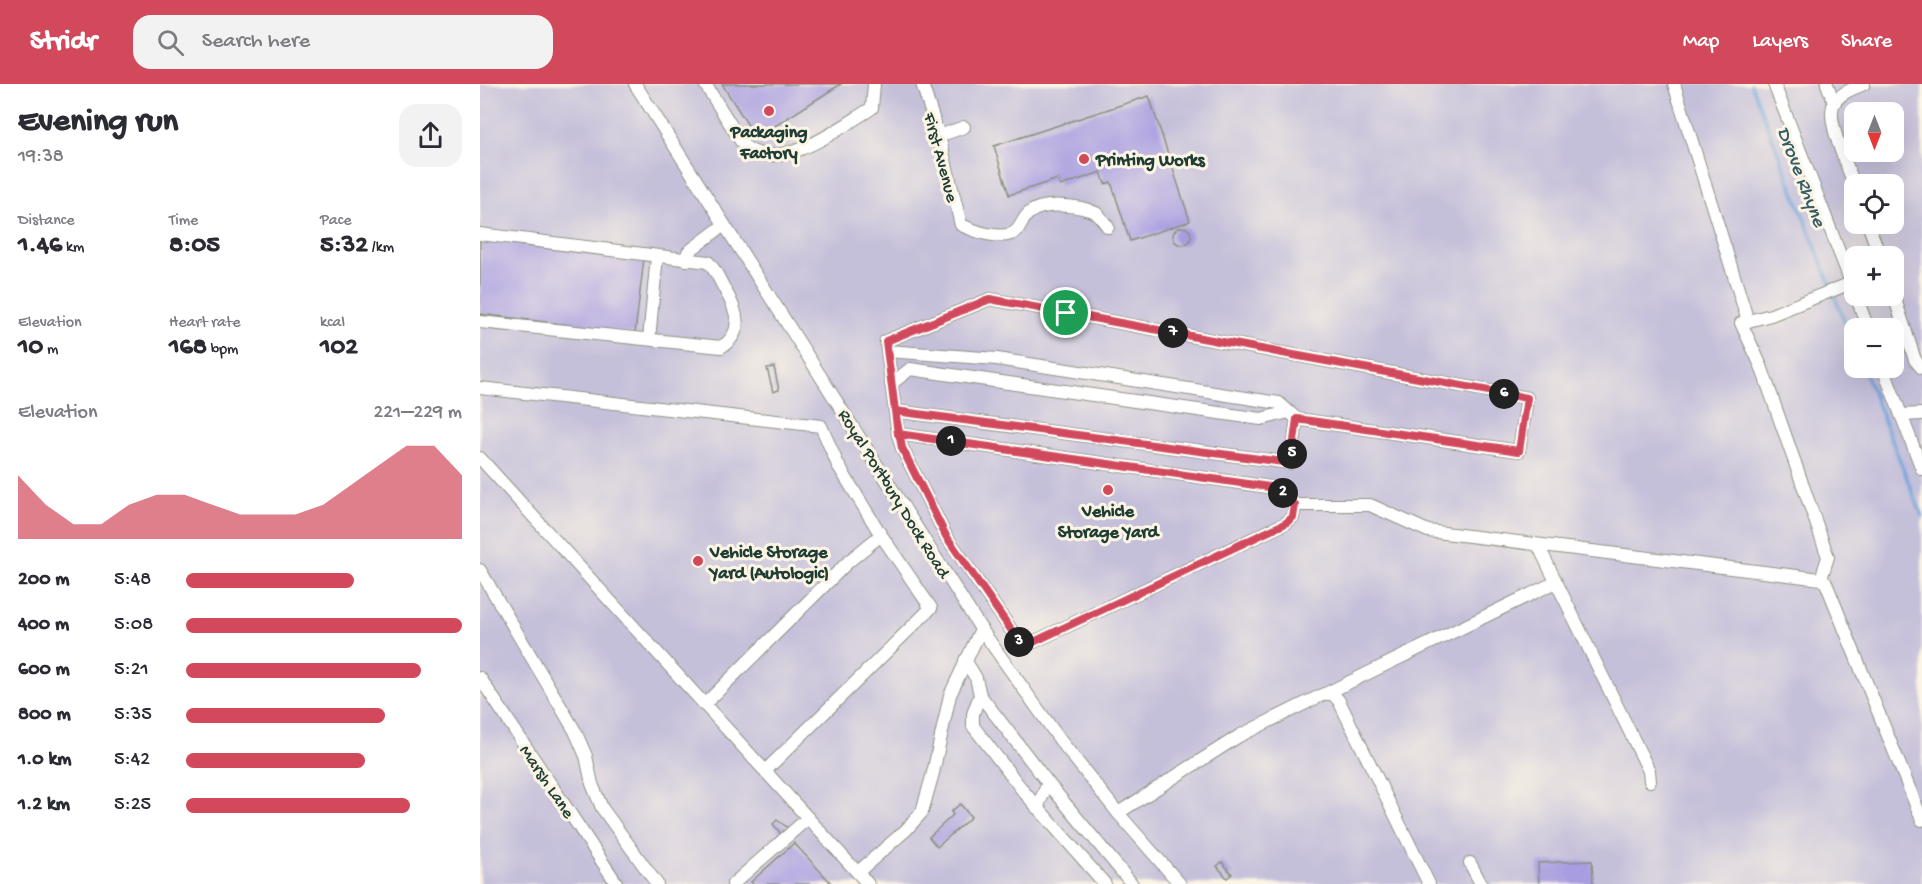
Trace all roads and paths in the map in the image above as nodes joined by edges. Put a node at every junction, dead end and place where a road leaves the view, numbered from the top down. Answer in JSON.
{"nodes":[{"id":1,"x":635,"y":84,"type":"edge"},
{"id":2,"x":705,"y":84,"type":"edge"},
{"id":3,"x":874,"y":84,"type":"edge"},
{"id":4,"x":922,"y":84,"type":"edge"},
{"id":5,"x":1674,"y":84,"type":"edge"},
{"id":6,"x":1774,"y":84,"type":"edge"},
{"id":7,"x":1827,"y":84,"type":"edge"},
{"id":8,"x":1864,"y":84,"type":"edge"},
{"id":9,"x":1834,"y":103,"type":"junction"},
{"id":10,"x":964,"y":127,"type":"dead end"},
{"id":11,"x":939,"y":136,"type":"junction"},
{"id":12,"x":1850,"y":174,"type":"edge"},
{"id":13,"x":724,"y":225,"type":"junction"},
{"id":14,"x":1108,"y":227,"type":"dead end"},
{"id":15,"x":480,"y":234,"type":"edge"},
{"id":16,"x":657,"y":256,"type":"junction"},
{"id":17,"x":686,"y":260,"type":"junction"},
{"id":18,"x":1844,"y":264,"type":"edge"},
{"id":19,"x":1844,"y":290,"type":"edge"},
{"id":20,"x":1897,"y":306,"type":"edge"},
{"id":21,"x":1748,"y":321,"type":"junction"},
{"id":22,"x":480,"y":322,"type":"edge"},
{"id":23,"x":650,"y":339,"type":"junction"},
{"id":24,"x":887,"y":351,"type":"junction"},
{"id":25,"x":1922,"y":368,"type":"edge"},
{"id":26,"x":1887,"y":378,"type":"edge"},
{"id":27,"x":891,"y":384,"type":"junction"},
{"id":28,"x":480,"y":388,"type":"edge"},
{"id":29,"x":895,"y":411,"type":"junction"},
{"id":30,"x":1922,"y":414,"type":"edge"},
{"id":31,"x":1901,"y":415,"type":"junction"},
{"id":32,"x":1293,"y":416,"type":"junction"},
{"id":33,"x":898,"y":434,"type":"junction"},
{"id":34,"x":480,"y":458,"type":"edge"},
{"id":35,"x":1922,"y":469,"type":"edge"},
{"id":36,"x":1295,"y":505,"type":"junction"},
{"id":37,"x":881,"y":535,"type":"junction"},
{"id":38,"x":1538,"y":545,"type":"junction"},
{"id":39,"x":480,"y":570,"type":"edge"},
{"id":40,"x":1821,"y":579,"type":"junction"},
{"id":41,"x":1556,"y":582,"type":"junction"},
{"id":42,"x":981,"y":629,"type":"junction"},
{"id":43,"x":965,"y":660,"type":"junction"},
{"id":44,"x":480,"y":678,"type":"edge"},
{"id":45,"x":1324,"y":694,"type":"junction"},
{"id":46,"x":980,"y":695,"type":"junction"},
{"id":47,"x":705,"y":705,"type":"junction"},
{"id":48,"x":765,"y":771,"type":"junction"},
{"id":49,"x":1650,"y":781,"type":"dead end"},
{"id":50,"x":1048,"y":783,"type":"junction"},
{"id":51,"x":1037,"y":808,"type":"junction"},
{"id":52,"x":1118,"y":813,"type":"junction"},
{"id":53,"x":808,"y":818,"type":"junction"},
{"id":54,"x":1922,"y":820,"type":"edge"},
{"id":55,"x":1470,"y":863,"type":"dead end"},
{"id":56,"x":858,"y":872,"type":"junction"},
{"id":57,"x":617,"y":884,"type":"edge"},
{"id":58,"x":657,"y":884,"type":"edge"},
{"id":59,"x":734,"y":884,"type":"edge"},
{"id":60,"x":868,"y":884,"type":"edge"},
{"id":61,"x":1105,"y":884,"type":"edge"},
{"id":62,"x":1132,"y":884,"type":"edge"},
{"id":63,"x":1180,"y":884,"type":"edge"},
{"id":64,"x":1429,"y":884,"type":"edge"},
{"id":65,"x":1481,"y":884,"type":"edge"}],
"edges":[{"from":1,"to":13,"type":"street","name":"Royal Portbury Dock Road"},
{"from":2,"to":3,"type":"street"},
{"from":4,"to":11,"type":"street","name":"First Avenue"},
{"from":5,"to":21,"type":"street"},
{"from":6,"to":18,"type":"street"},
{"from":7,"to":9,"type":"street"},
{"from":8,"to":9,"type":"street"},
{"from":9,"to":12,"type":"street"},
{"from":10,"to":11,"type":"street"},
{"from":11,"to":14,"type":"street","name":"First Avenue"},
{"from":13,"to":17,"type":"street"},
{"from":13,"to":42,"type":"street","name":"Royal Portbury Dock Road"},
{"from":15,"to":16,"type":"street"},
{"from":16,"to":17,"type":"street"},
{"from":16,"to":23,"type":"street"},
{"from":17,"to":23,"type":"street"},
{"from":19,"to":21,"type":"street"},
{"from":20,"to":25,"type":"street"},
{"from":21,"to":40,"type":"street"},
{"from":22,"to":23,"type":"street"},
{"from":24,"to":27,"type":"street"},
{"from":24,"to":32,"type":"street"},
{"from":24,"to":32,"type":"street"},
{"from":26,"to":31,"type":"street"},
{"from":27,"to":29,"type":"street"},
{"from":27,"to":32,"type":"street"},
{"from":28,"to":37,"type":"street"},
{"from":29,"to":32,"type":"street"},
{"from":29,"to":33,"type":"street"},
{"from":30,"to":31,"type":"street"},
{"from":31,"to":35,"type":"street"},
{"from":33,"to":36,"type":"street"},
{"from":33,"to":36,"type":"street"},
{"from":34,"to":47,"type":"street"},
{"from":36,"to":38,"type":"street"},
{"from":37,"to":47,"type":"street"},
{"from":37,"to":48,"type":"street"},
{"from":38,"to":40,"type":"street"},
{"from":38,"to":41,"type":"street"},
{"from":39,"to":58,"type":"street"},
{"from":40,"to":54,"type":"street"},
{"from":41,"to":45,"type":"street"},
{"from":41,"to":49,"type":"street"},
{"from":42,"to":43,"type":"street"},
{"from":42,"to":52,"type":"street","name":"Royal Portbury Dock Road"},
{"from":43,"to":46,"type":"street"},
{"from":43,"to":56,"type":"street"},
{"from":44,"to":57,"type":"street","name":"Marsh Lane"},
{"from":45,"to":52,"type":"street"},
{"from":45,"to":64,"type":"street"},
{"from":46,"to":50,"type":"street"},
{"from":46,"to":51,"type":"street"},
{"from":47,"to":48,"type":"street"},
{"from":48,"to":53,"type":"street"},
{"from":50,"to":51,"type":"street"},
{"from":50,"to":62,"type":"street"},
{"from":51,"to":61,"type":"street"},
{"from":52,"to":63,"type":"street","name":"Royal Portbury Dock Road"},
{"from":53,"to":56,"type":"street"},
{"from":53,"to":59,"type":"street"},
{"from":55,"to":65,"type":"street"},
{"from":56,"to":60,"type":"street"}]}
